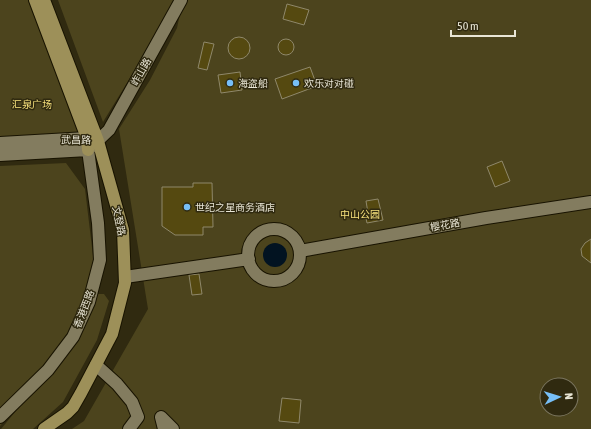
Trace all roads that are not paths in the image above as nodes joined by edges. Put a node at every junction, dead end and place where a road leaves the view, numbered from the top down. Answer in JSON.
{"nodes":[{"id":1,"x":34,"y":0,"type":"edge"},
{"id":2,"x":44,"y":0,"type":"edge"},
{"id":3,"x":181,"y":0,"type":"edge"},
{"id":4,"x":0,"y":143,"type":"edge"},
{"id":5,"x":91,"y":143,"type":"junction"},
{"id":6,"x":0,"y":155,"type":"edge"},
{"id":7,"x":591,"y":202,"type":"edge"},
{"id":8,"x":300,"y":251,"type":"junction"},
{"id":9,"x":249,"y":258,"type":"junction"},
{"id":10,"x":125,"y":277,"type":"junction"},
{"id":11,"x":96,"y":365,"type":"junction"},
{"id":12,"x":0,"y":417,"type":"edge"},
{"id":13,"x":44,"y":429,"type":"edge"},
{"id":14,"x":128,"y":429,"type":"edge"},
{"id":15,"x":164,"y":429,"type":"edge"},
{"id":16,"x":173,"y":429,"type":"edge"}],
"edges":[{"from":1,"to":5,"type":"main road","name":"文登路"},
{"from":2,"to":5,"type":"main road","name":"文登路"},
{"from":3,"to":5,"type":"street","name":"岞山路"},
{"from":4,"to":5,"type":"street","name":"武昌路"},
{"from":5,"to":6,"type":"street","name":"武昌路"},
{"from":5,"to":10,"type":"main road","name":"文登路"},
{"from":5,"to":12,"type":"street","name":"香港西路"},
{"from":7,"to":8,"type":"street","name":"樱花路"},
{"from":8,"to":9,"type":"street"},
{"from":8,"to":9,"type":"street"},
{"from":9,"to":10,"type":"street"},
{"from":10,"to":11,"type":"main road","name":"文登路"},
{"from":11,"to":13,"type":"main road","name":"文登路"},
{"from":11,"to":14,"type":"street"},
{"from":15,"to":16,"type":"street"}]}
